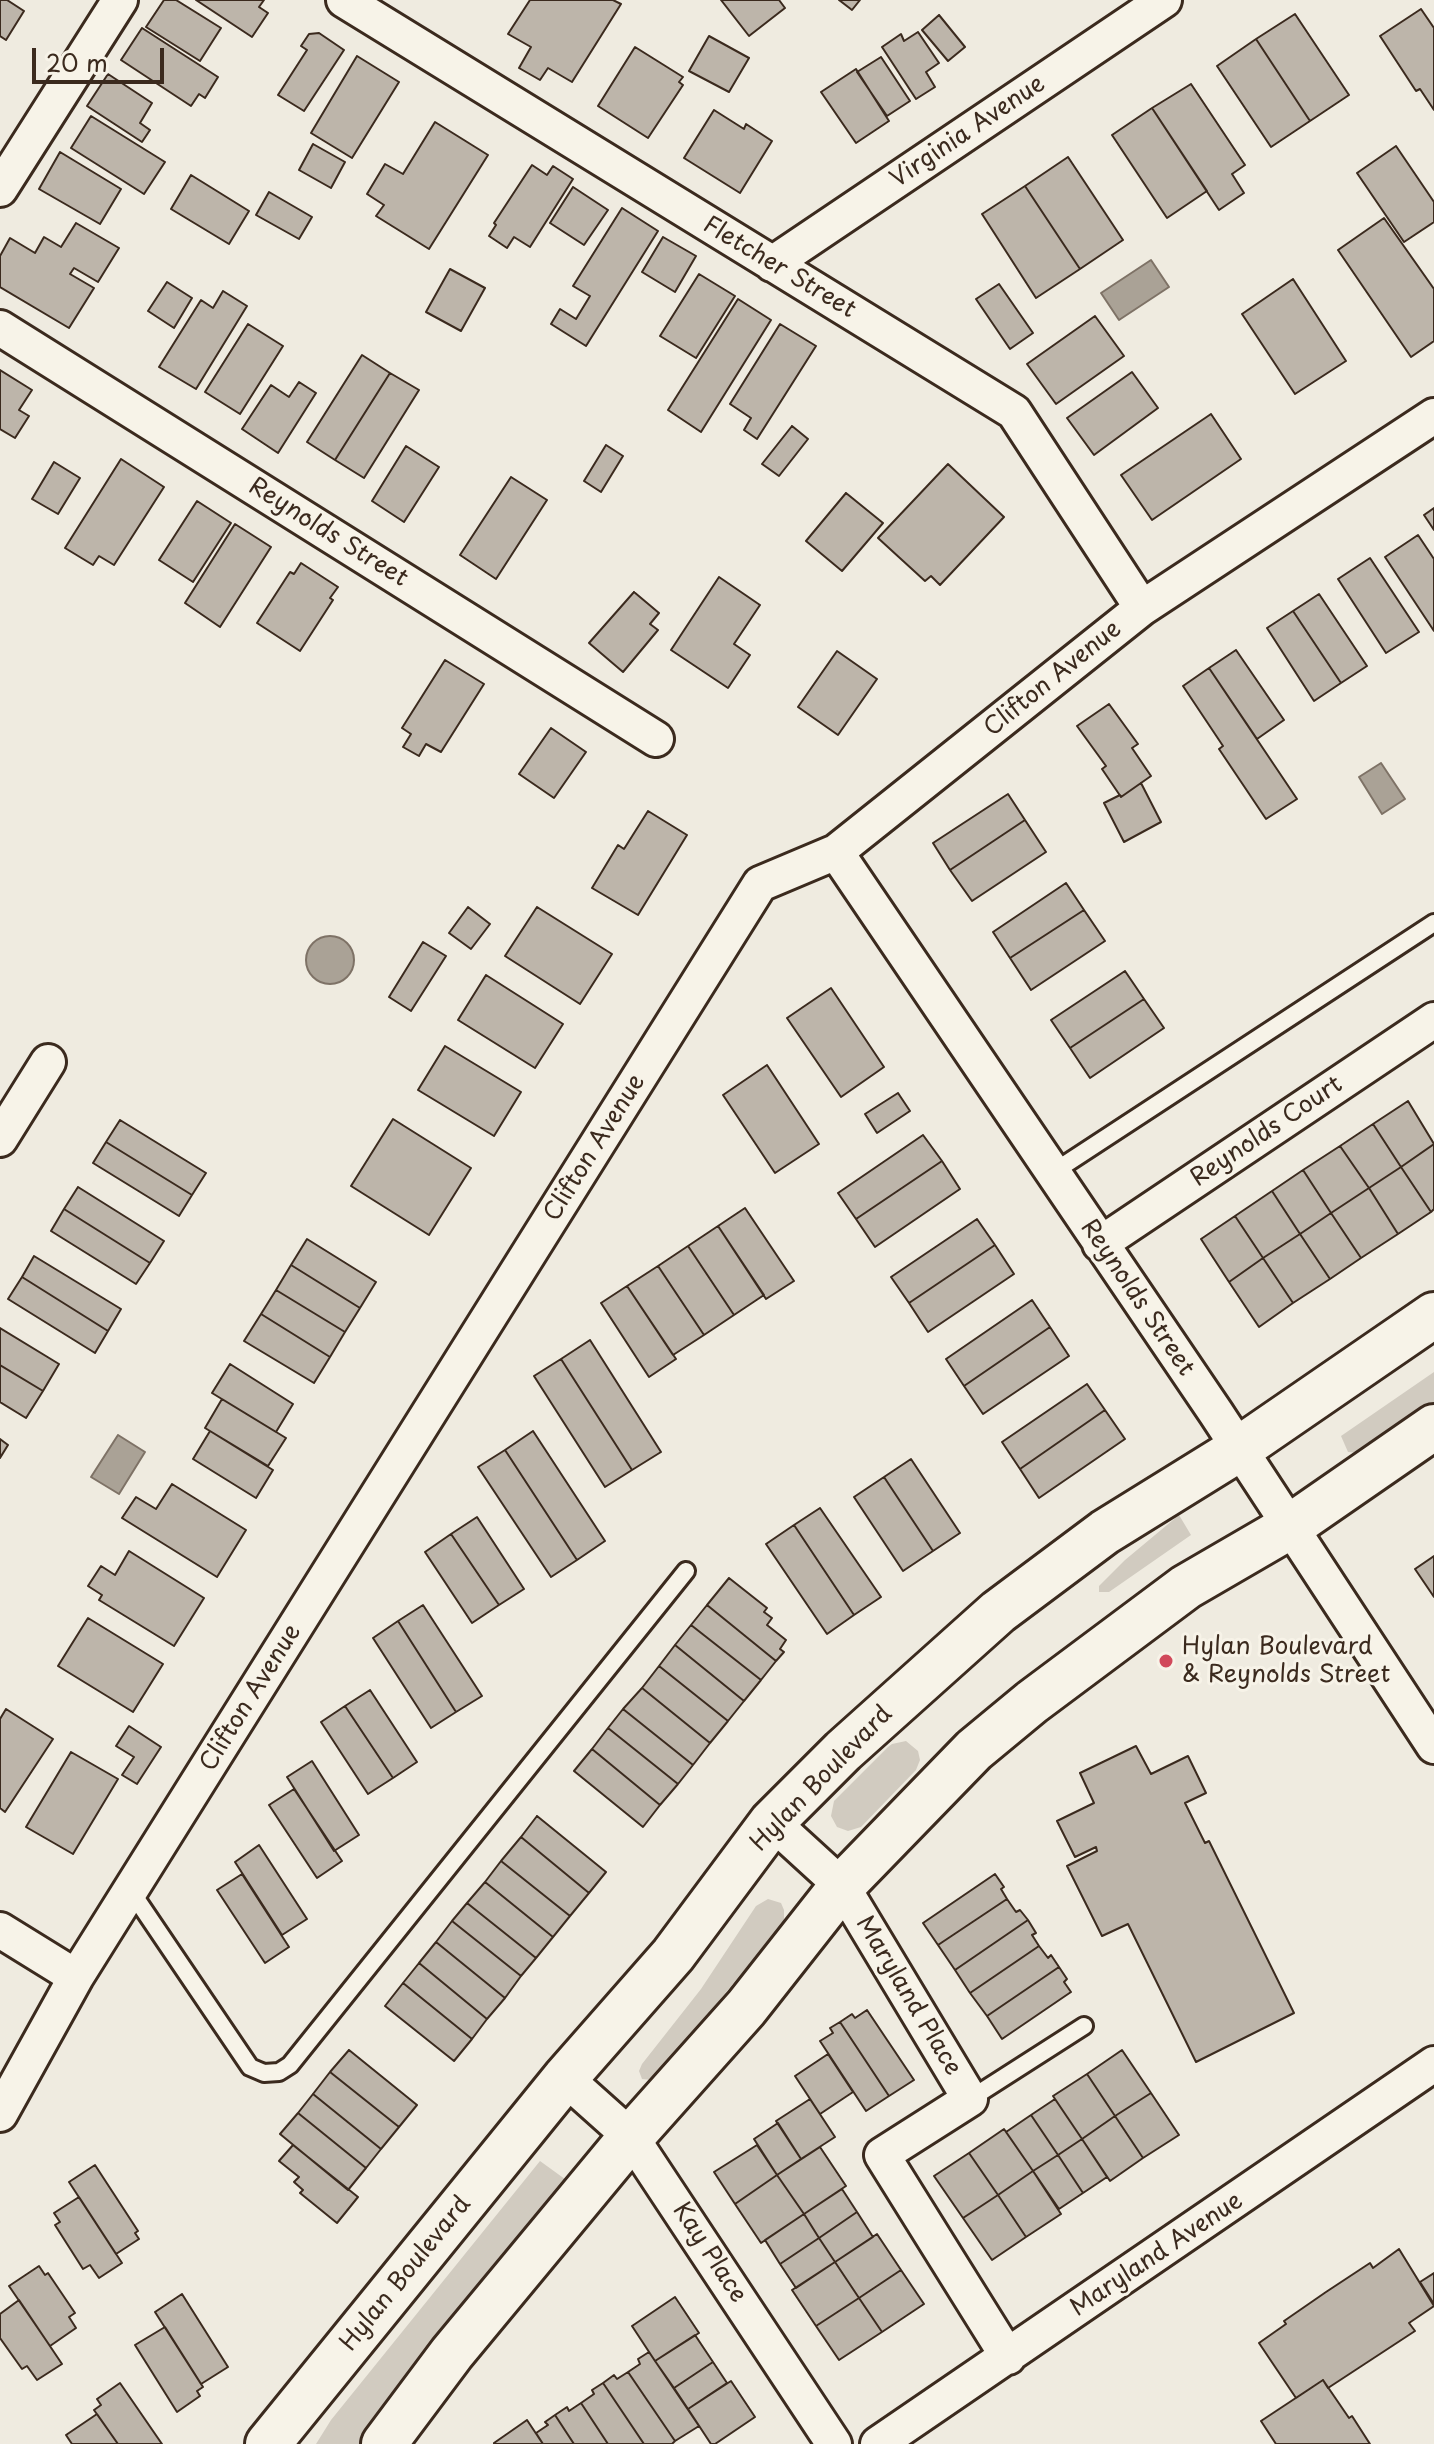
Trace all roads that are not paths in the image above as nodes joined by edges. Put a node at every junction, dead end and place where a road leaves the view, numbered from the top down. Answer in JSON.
{"nodes":[{"id":1,"x":120,"y":0,"type":"edge"},
{"id":2,"x":344,"y":0,"type":"edge"},
{"id":3,"x":1164,"y":0,"type":"edge"},
{"id":4,"x":0,"y":189,"type":"edge"},
{"id":5,"x":772,"y":264,"type":"junction"},
{"id":6,"x":0,"y":328,"type":"edge"},
{"id":7,"x":1434,"y":416,"type":"edge"},
{"id":8,"x":1142,"y":608,"type":"junction"},
{"id":9,"x":656,"y":739,"type":"dead end"},
{"id":10,"x":836,"y":852,"type":"junction"},
{"id":11,"x":1434,"y":923,"type":"edge"},
{"id":12,"x":1434,"y":1020,"type":"edge"},
{"id":13,"x":48,"y":1062,"type":"dead end"},
{"id":14,"x":0,"y":1139,"type":"edge"},
{"id":15,"x":1052,"y":1173,"type":"junction"},
{"id":16,"x":1100,"y":1244,"type":"junction"},
{"id":17,"x":1434,"y":1315,"type":"edge"},
{"id":18,"x":1434,"y":1427,"type":"edge"},
{"id":19,"x":1239,"y":1449,"type":"junction"},
{"id":20,"x":1291,"y":1526,"type":"junction"},
{"id":21,"x":686,"y":1571,"type":"dead end"},
{"id":22,"x":1434,"y":1746,"type":"edge"},
{"id":23,"x":772,"y":1822,"type":"junction"},
{"id":24,"x":842,"y":1886,"type":"junction"},
{"id":25,"x":131,"y":1891,"type":"junction"},
{"id":26,"x":0,"y":1930,"type":"edge"},
{"id":27,"x":76,"y":1977,"type":"junction"},
{"id":28,"x":1084,"y":2026,"type":"dead end"},
{"id":29,"x":1434,"y":2064,"type":"edge"},
{"id":30,"x":565,"y":2078,"type":"junction"},
{"id":31,"x":970,"y":2099,"type":"junction"},
{"id":32,"x":0,"y":2114,"type":"edge"},
{"id":33,"x":631,"y":2137,"type":"junction"},
{"id":34,"x":1008,"y":2357,"type":"junction"},
{"id":35,"x":268,"y":2444,"type":"edge"},
{"id":36,"x":384,"y":2444,"type":"edge"},
{"id":37,"x":834,"y":2444,"type":"edge"},
{"id":38,"x":878,"y":2444,"type":"edge"}],
"edges":[{"from":1,"to":4,"type":"street"},
{"from":2,"to":5,"type":"street","name":"Fletcher Street"},
{"from":3,"to":5,"type":"street","name":"Virginia Avenue"},
{"from":5,"to":8,"type":"street","name":"Fletcher Street"},
{"from":6,"to":9,"type":"street","name":"Reynolds Street"},
{"from":7,"to":8,"type":"street","name":"Clifton Avenue"},
{"from":8,"to":10,"type":"street","name":"Clifton Avenue"},
{"from":10,"to":15,"type":"street","name":"Reynolds Street"},
{"from":10,"to":25,"type":"street","name":"Clifton Avenue"},
{"from":11,"to":15,"type":"lane"},
{"from":12,"to":16,"type":"street","name":"Reynolds Court"},
{"from":13,"to":14,"type":"street"},
{"from":15,"to":16,"type":"street","name":"Reynolds Street"},
{"from":16,"to":19,"type":"street","name":"Reynolds Street"},
{"from":17,"to":19,"type":"main road","name":"Hylan Boulevard"},
{"from":18,"to":20,"type":"main road"},
{"from":19,"to":20,"type":"street","name":"Reynolds Street"},
{"from":19,"to":23,"type":"main road","name":"Hylan Boulevard"},
{"from":20,"to":22,"type":"street","name":"Reynolds Street"},
{"from":20,"to":24,"type":"main road"},
{"from":21,"to":25,"type":"lane"},
{"from":23,"to":24,"type":"street","name":"Maryland Place"},
{"from":23,"to":30,"type":"main road","name":"Hylan Boulevard"},
{"from":24,"to":31,"type":"street","name":"Maryland Place"},
{"from":24,"to":33,"type":"main road"},
{"from":25,"to":27,"type":"street","name":"Clifton Avenue"},
{"from":26,"to":27,"type":"street"},
{"from":27,"to":32,"type":"street","name":"Clifton Avenue"},
{"from":28,"to":31,"type":"lane"},
{"from":29,"to":34,"type":"street","name":"Maryland Avenue"},
{"from":30,"to":33,"type":"street","name":"Kay Place"},
{"from":30,"to":35,"type":"main road","name":"Hylan Boulevard"},
{"from":31,"to":34,"type":"street","name":"Maryland Place"},
{"from":33,"to":36,"type":"main road"},
{"from":33,"to":37,"type":"street","name":"Kay Place"},
{"from":34,"to":38,"type":"street","name":"Maryland Avenue"}]}
